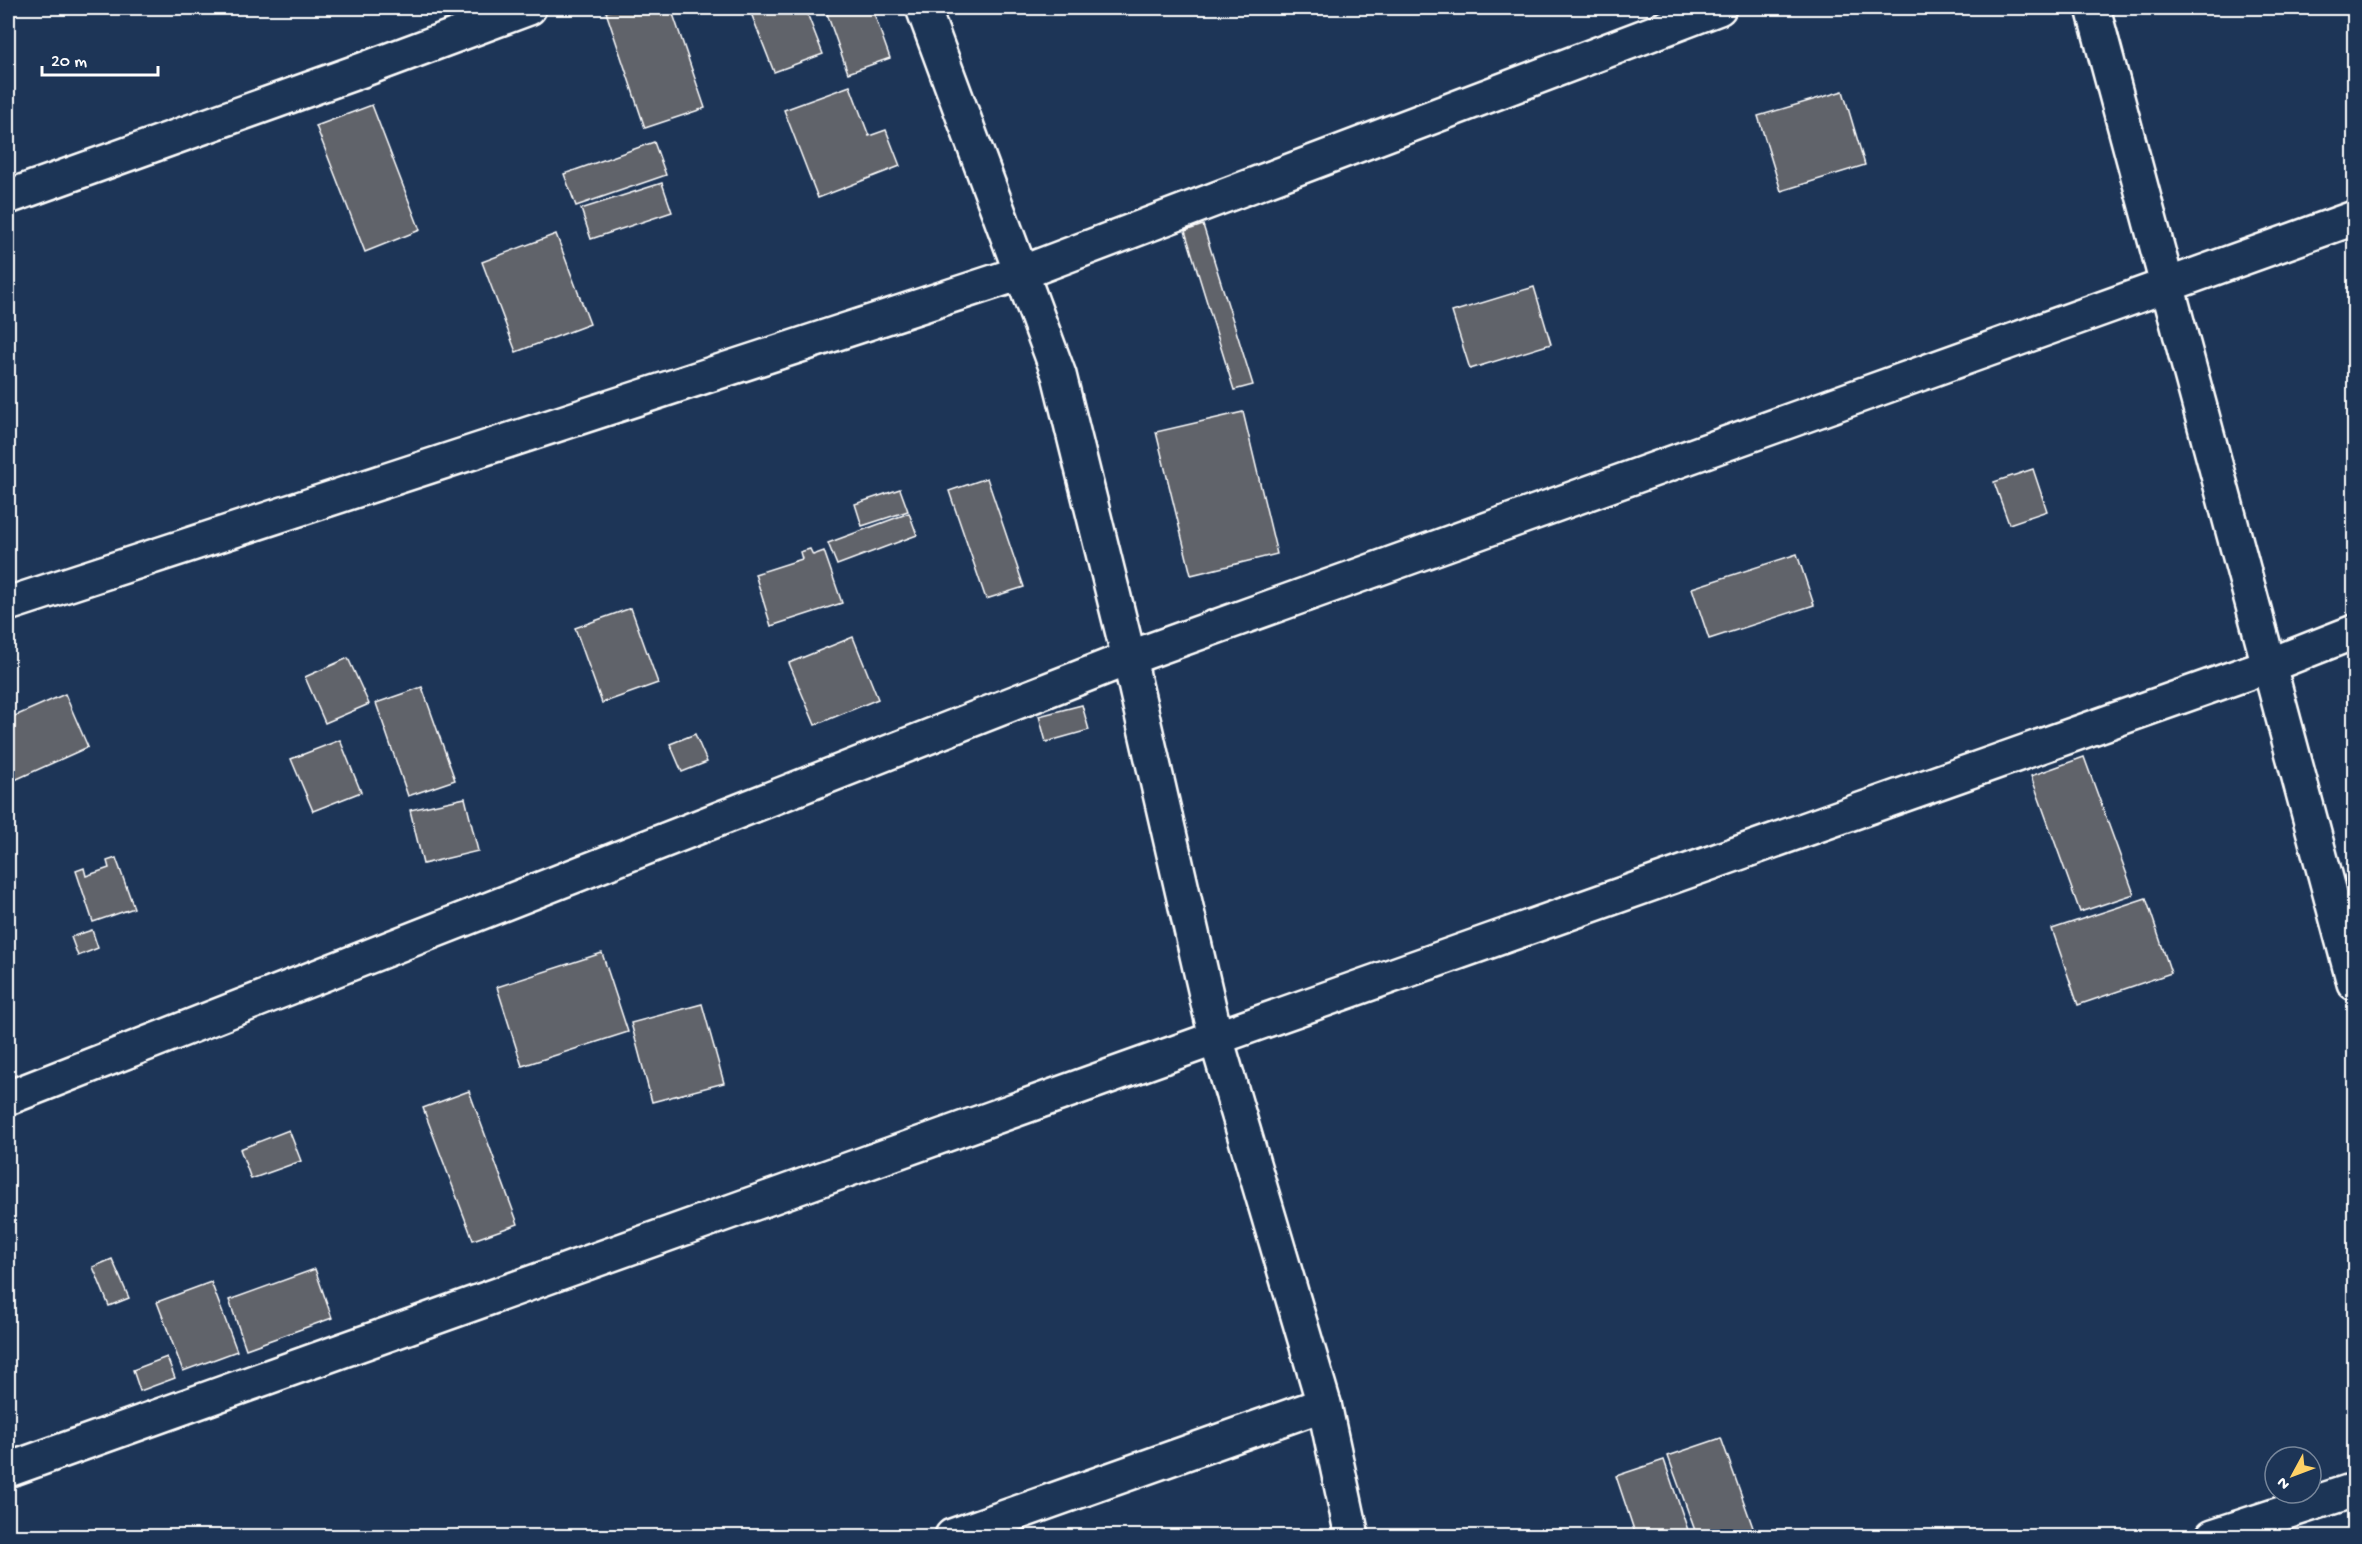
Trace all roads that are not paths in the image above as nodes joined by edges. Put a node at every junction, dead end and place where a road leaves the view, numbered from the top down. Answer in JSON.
{"nodes":[{"id":1,"x":529,"y":8,"type":"edge"},
{"id":2,"x":923,"y":8,"type":"edge"},
{"id":3,"x":1719,"y":8,"type":"edge"},
{"id":4,"x":2093,"y":8,"type":"edge"},
{"id":5,"x":8,"y":197,"type":"edge"},
{"id":6,"x":2355,"y":218,"type":"edge"},
{"id":7,"x":1021,"y":273,"type":"junction"},
{"id":8,"x":2167,"y":285,"type":"junction"},
{"id":9,"x":8,"y":604,"type":"edge"},
{"id":10,"x":2355,"y":632,"type":"edge"},
{"id":11,"x":1129,"y":658,"type":"junction"},
{"id":12,"x":2270,"y":665,"type":"junction"},
{"id":13,"x":2355,"y":983,"type":"edge"},
{"id":14,"x":1216,"y":1038,"type":"junction"},
{"id":15,"x":8,"y":1098,"type":"edge"},
{"id":16,"x":1324,"y":1404,"type":"junction"},
{"id":17,"x":8,"y":1470,"type":"edge"},
{"id":18,"x":2355,"y":1490,"type":"edge"},
{"id":19,"x":952,"y":1536,"type":"edge"},
{"id":20,"x":1352,"y":1536,"type":"edge"},
{"id":21,"x":2214,"y":1536,"type":"edge"}],
"edges":[{"from":1,"to":5,"type":"street"},
{"from":2,"to":7,"type":"street"},
{"from":3,"to":7,"type":"street"},
{"from":4,"to":8,"type":"street"},
{"from":6,"to":8,"type":"street"},
{"from":7,"to":9,"type":"street"},
{"from":7,"to":11,"type":"street"},
{"from":8,"to":11,"type":"street"},
{"from":8,"to":12,"type":"street"},
{"from":10,"to":12,"type":"street"},
{"from":11,"to":14,"type":"street"},
{"from":11,"to":15,"type":"street"},
{"from":12,"to":13,"type":"street"},
{"from":12,"to":14,"type":"street"},
{"from":14,"to":16,"type":"street"},
{"from":14,"to":17,"type":"street"},
{"from":16,"to":19,"type":"street"},
{"from":16,"to":20,"type":"street"},
{"from":18,"to":21,"type":"street"}]}
